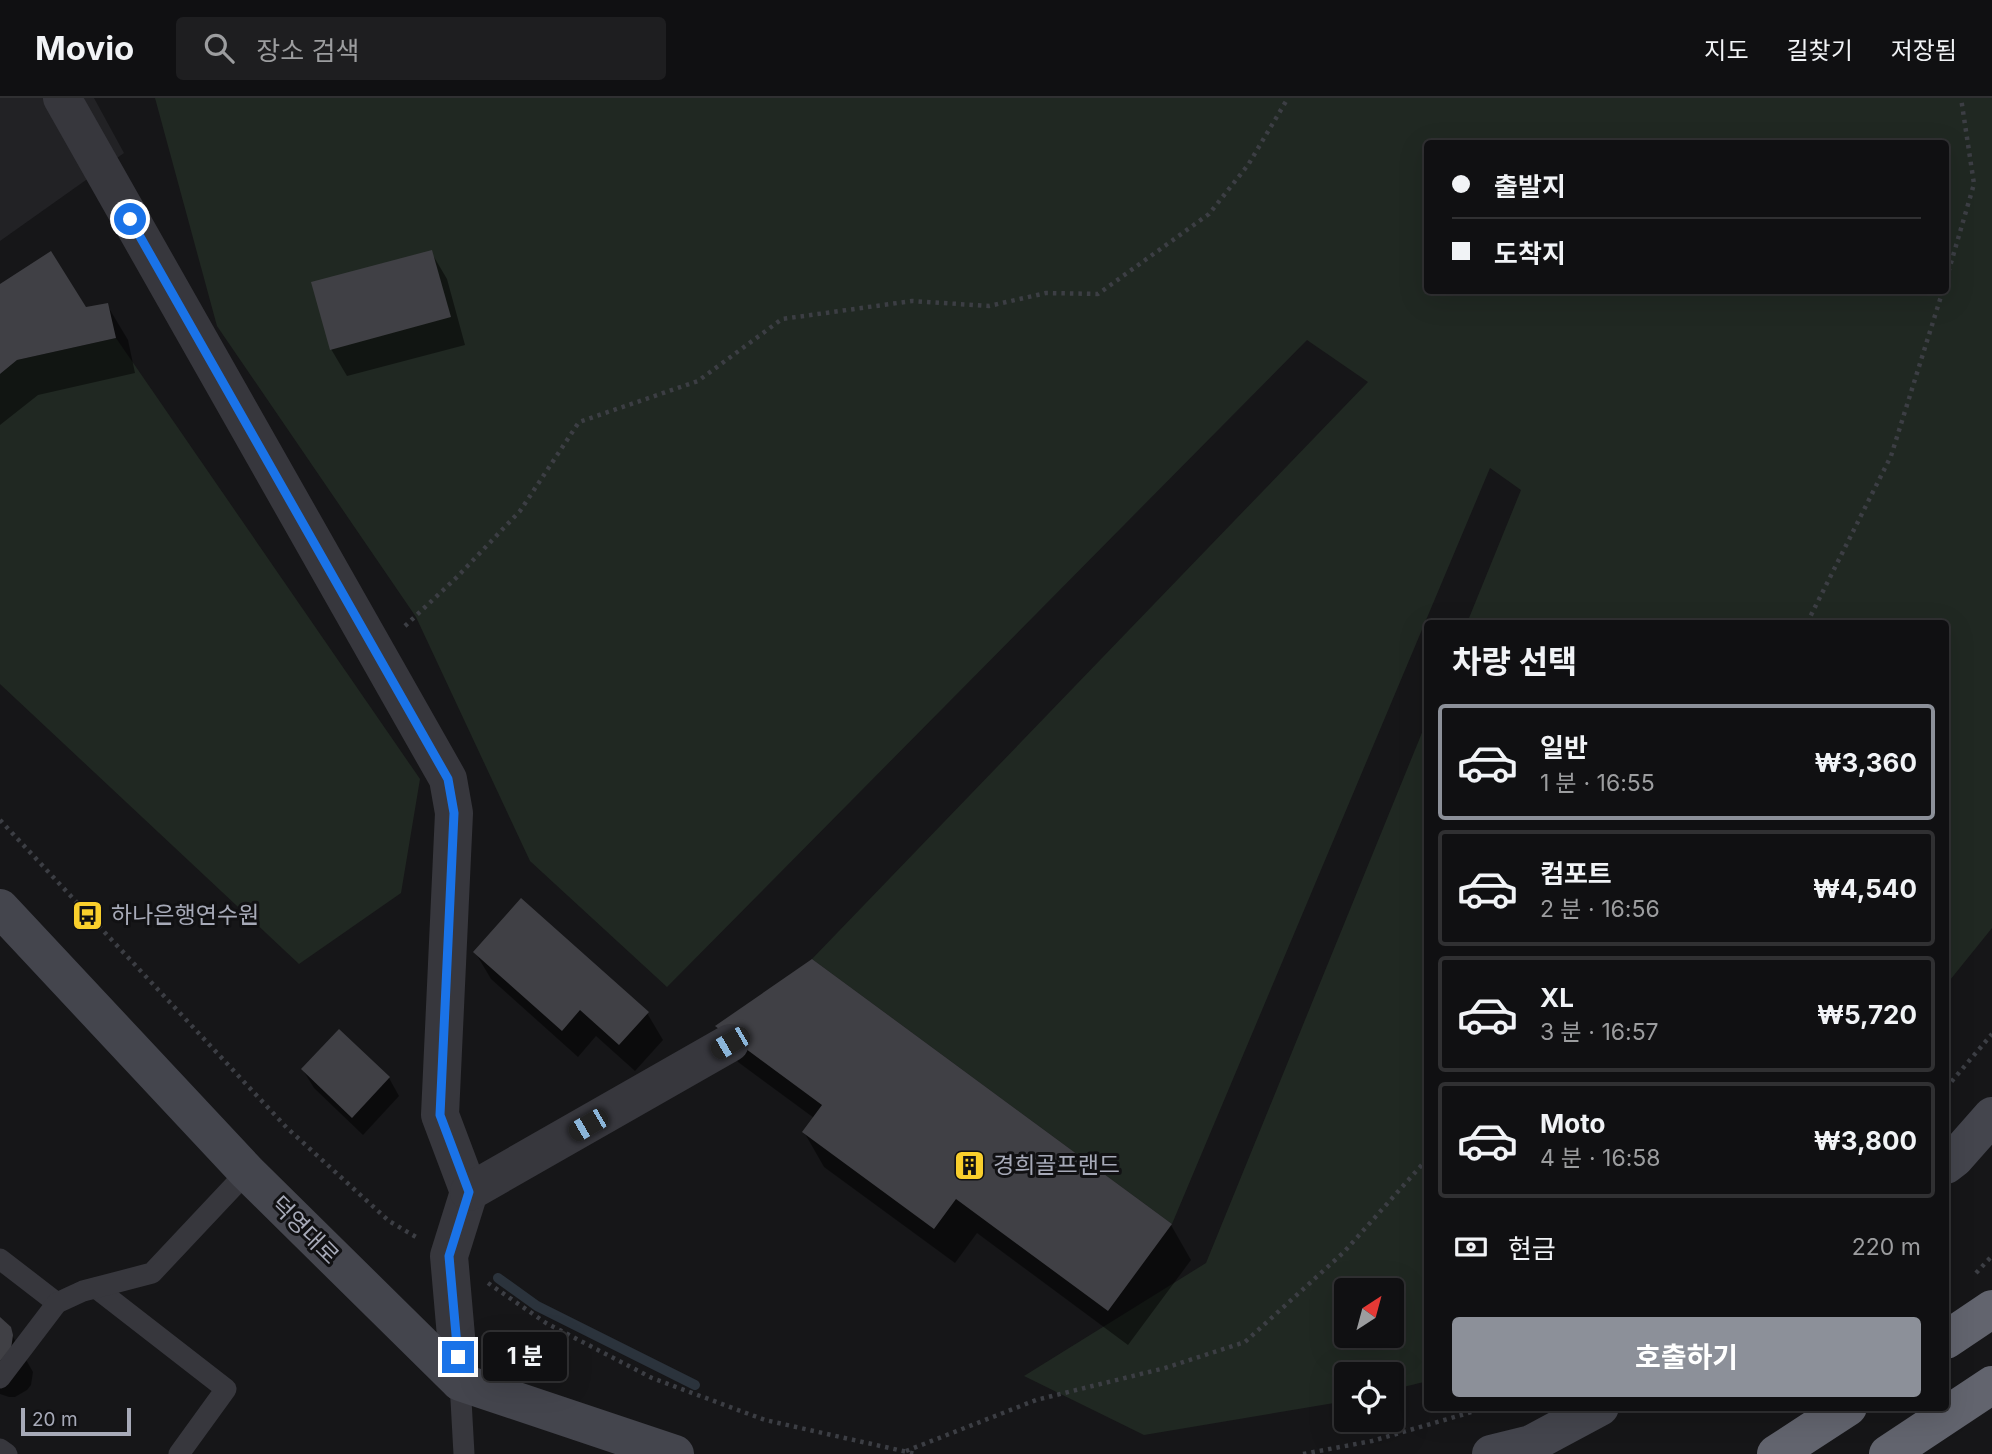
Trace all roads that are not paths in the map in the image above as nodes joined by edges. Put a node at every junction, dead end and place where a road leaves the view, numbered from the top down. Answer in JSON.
{"nodes":[{"id":1,"x":62,"y":98,"type":"edge"},
{"id":2,"x":0,"y":908,"type":"edge"},
{"id":3,"x":730,"y":1043,"type":"dead end"},
{"id":4,"x":1992,"y":1116,"type":"edge"},
{"id":5,"x":1949,"y":1162,"type":"edge"},
{"id":6,"x":247,"y":1172,"type":"junction"},
{"id":7,"x":469,"y":1192,"type":"junction"},
{"id":8,"x":0,"y":1259,"type":"edge"},
{"id":9,"x":96,"y":1288,"type":"junction"},
{"id":10,"x":57,"y":1303,"type":"junction"},
{"id":11,"x":1992,"y":1309,"type":"edge"},
{"id":12,"x":1949,"y":1338,"type":"edge"},
{"id":13,"x":0,"y":1378,"type":"edge"},
{"id":14,"x":460,"y":1382,"type":"junction"},
{"id":15,"x":1992,"y":1385,"type":"edge"},
{"id":16,"x":1593,"y":1411,"type":"edge"},
{"id":17,"x":1842,"y":1411,"type":"edge"},
{"id":18,"x":0,"y":1449,"type":"edge"},
{"id":19,"x":7,"y":1454,"type":"edge"},
{"id":20,"x":179,"y":1454,"type":"edge"},
{"id":21,"x":464,"y":1454,"type":"edge"},
{"id":22,"x":675,"y":1454,"type":"edge"},
{"id":23,"x":1491,"y":1454,"type":"edge"},
{"id":24,"x":1776,"y":1454,"type":"edge"},
{"id":25,"x":1888,"y":1454,"type":"edge"}],
"edges":[{"from":1,"to":7,"type":"street"},
{"from":2,"to":6,"type":"main road","name":"덕영대로"},
{"from":3,"to":7,"type":"street"},
{"from":4,"to":5,"type":"main road"},
{"from":6,"to":9,"type":"lane"},
{"from":6,"to":14,"type":"main road","name":"덕영대로"},
{"from":7,"to":14,"type":"street"},
{"from":8,"to":10,"type":"lane"},
{"from":9,"to":10,"type":"lane"},
{"from":9,"to":20,"type":"lane"},
{"from":10,"to":13,"type":"lane"},
{"from":11,"to":12,"type":"highway"},
{"from":14,"to":21,"type":"lane"},
{"from":14,"to":22,"type":"main road","name":"덕영대로"},
{"from":15,"to":25,"type":"highway"},
{"from":16,"to":23,"type":"main road"},
{"from":17,"to":24,"type":"highway","bridge":true},
{"from":18,"to":19,"type":"lane"}]}
